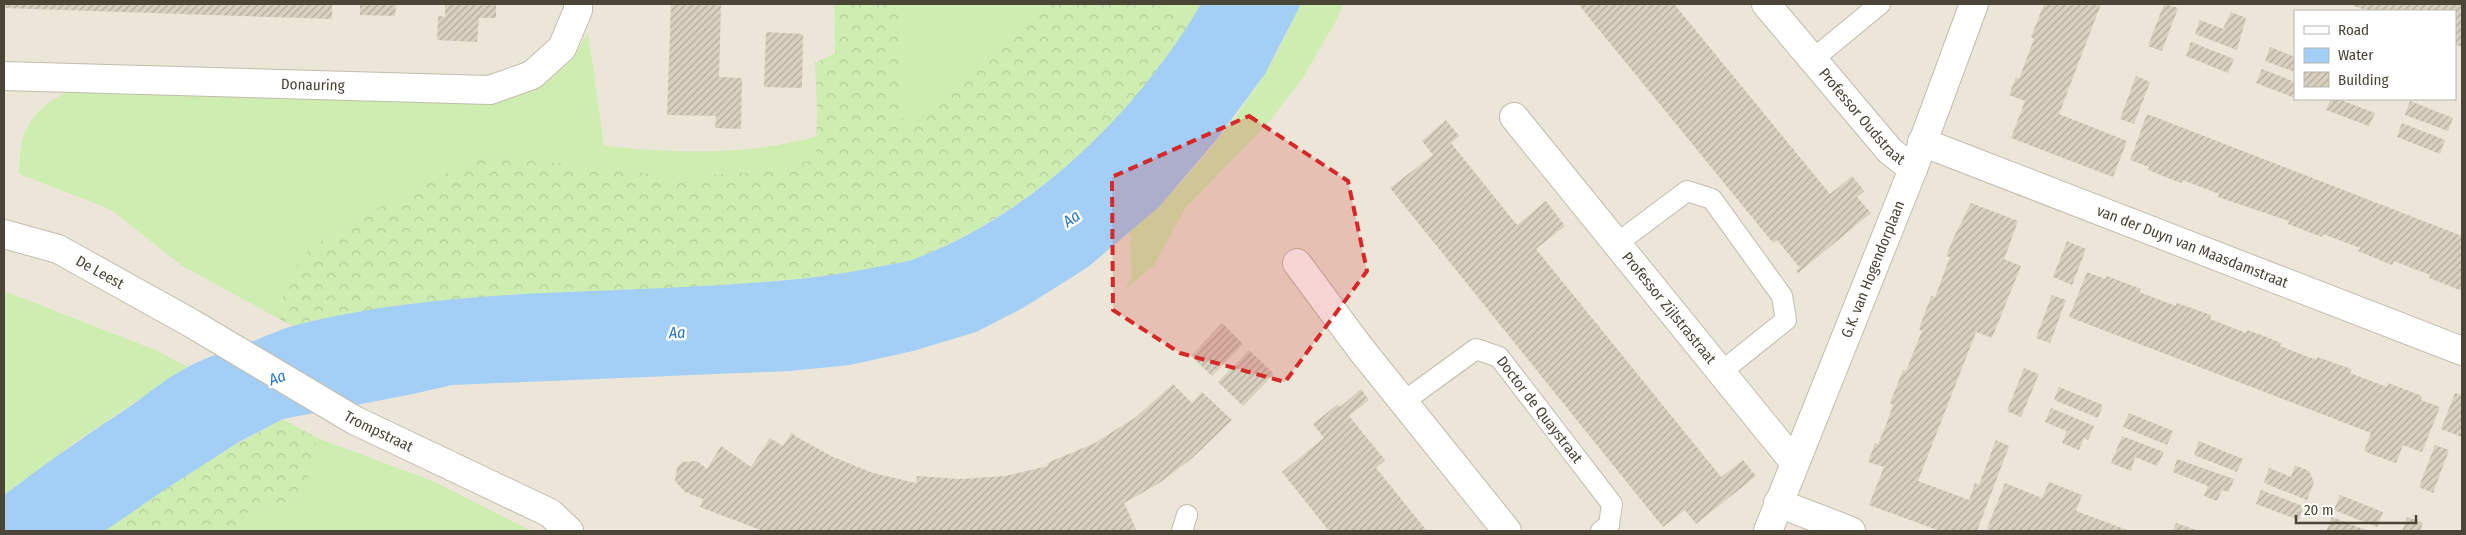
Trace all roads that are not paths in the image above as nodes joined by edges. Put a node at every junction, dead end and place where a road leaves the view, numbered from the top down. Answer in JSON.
{"nodes":[{"id":1,"x":578,"y":4,"type":"edge"},
{"id":2,"x":1766,"y":4,"type":"edge"},
{"id":3,"x":1880,"y":4,"type":"edge"},
{"id":4,"x":1974,"y":4,"type":"edge"},
{"id":5,"x":1812,"y":60,"type":"junction"},
{"id":6,"x":4,"y":76,"type":"edge"},
{"id":7,"x":1514,"y":117,"type":"dead end"},
{"id":8,"x":1922,"y":142,"type":"junction"},
{"id":9,"x":1913,"y":168,"type":"junction"},
{"id":10,"x":4,"y":234,"type":"edge"},
{"id":11,"x":1616,"y":244,"type":"junction"},
{"id":12,"x":1297,"y":263,"type":"dead end"},
{"id":13,"x":191,"y":323,"type":"joint"},
{"id":14,"x":2462,"y":351,"type":"edge"},
{"id":15,"x":1721,"y":372,"type":"junction"},
{"id":16,"x":1404,"y":402,"type":"junction"},
{"id":17,"x":1794,"y":462,"type":"junction"},
{"id":18,"x":1778,"y":503,"type":"junction"},
{"id":19,"x":568,"y":531,"type":"edge"},
{"id":20,"x":1507,"y":531,"type":"edge"},
{"id":21,"x":1601,"y":531,"type":"edge"},
{"id":22,"x":1768,"y":531,"type":"edge"},
{"id":23,"x":1851,"y":531,"type":"edge"}],
"edges":[{"from":1,"to":6,"type":"street","name":"Donauring"},
{"from":2,"to":5,"type":"street","name":"Professor Oudstraat"},
{"from":3,"to":5,"type":"lane","name":"Professor Oudstraat"},
{"from":4,"to":8,"type":"street","name":"G.K. van Hogendorplaan"},
{"from":5,"to":9,"type":"street","name":"Professor Oudstraat"},
{"from":7,"to":11,"type":"street","name":"Professor Zijlstrastraat"},
{"from":8,"to":9,"type":"street","name":"G.K. van Hogendorplaan"},
{"from":8,"to":14,"type":"street","name":"van der Duyn van Maasdamstraat"},
{"from":9,"to":17,"type":"street","name":"G.K. van Hogendorplaan"},
{"from":10,"to":13,"type":"street","name":"De Leest"},
{"from":11,"to":15,"type":"street","name":"Professor Zijlstrastraat"},
{"from":11,"to":15,"type":"lane","name":"Professor Zijlstrastraat"},
{"from":12,"to":16,"type":"street"},
{"from":13,"to":19,"type":"street","name":"Trompstraat"},
{"from":15,"to":17,"type":"street","name":"Professor Zijlstrastraat"},
{"from":16,"to":20,"type":"street"},
{"from":16,"to":21,"type":"lane","name":"Doctor de Quaystraat"},
{"from":17,"to":18,"type":"street","name":"G.K. van Hogendorplaan"},
{"from":18,"to":22,"type":"street","name":"G.K. van Hogendorplaan"},
{"from":18,"to":23,"type":"street"}]}
